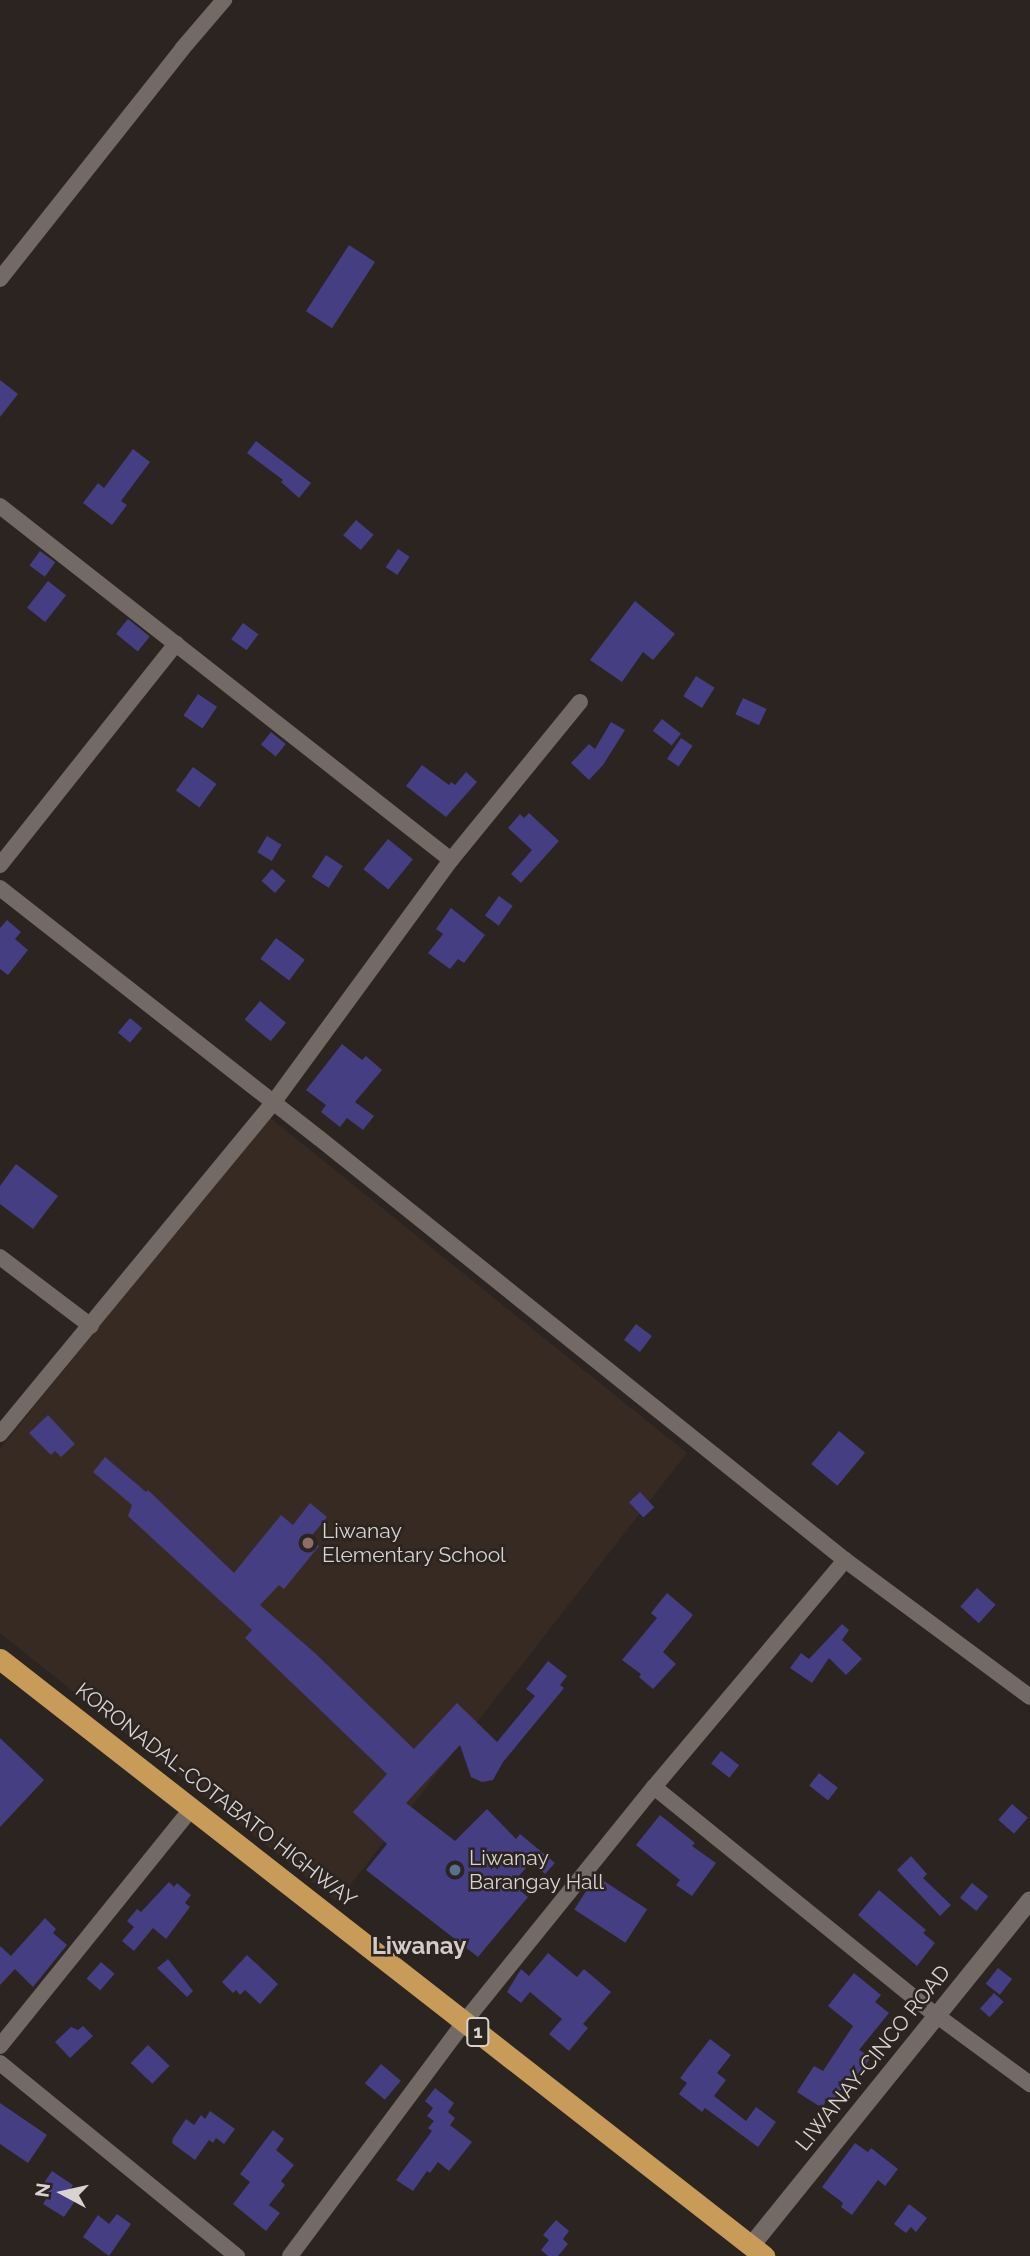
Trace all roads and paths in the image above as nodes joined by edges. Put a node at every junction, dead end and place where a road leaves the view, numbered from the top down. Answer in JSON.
{"nodes":[{"id":1,"x":224,"y":0,"type":"edge"},
{"id":2,"x":0,"y":279,"type":"edge"},
{"id":3,"x":0,"y":506,"type":"edge"},
{"id":4,"x":176,"y":644,"type":"junction"},
{"id":5,"x":580,"y":702,"type":"dead end"},
{"id":6,"x":451,"y":860,"type":"junction"},
{"id":7,"x":0,"y":865,"type":"edge"},
{"id":8,"x":0,"y":888,"type":"edge"},
{"id":9,"x":273,"y":1103,"type":"junction"},
{"id":10,"x":0,"y":1257,"type":"edge"},
{"id":11,"x":90,"y":1326,"type":"junction"},
{"id":12,"x":0,"y":1434,"type":"edge"},
{"id":13,"x":845,"y":1560,"type":"junction"},
{"id":14,"x":0,"y":1659,"type":"edge"},
{"id":15,"x":1030,"y":1697,"type":"edge"},
{"id":16,"x":654,"y":1787,"type":"junction"},
{"id":17,"x":193,"y":1807,"type":"junction"},
{"id":18,"x":1030,"y":1899,"type":"edge"},
{"id":19,"x":936,"y":2015,"type":"junction"},
{"id":20,"x":465,"y":2021,"type":"junction"},
{"id":21,"x":0,"y":2046,"type":"edge"},
{"id":22,"x":0,"y":2063,"type":"edge"},
{"id":23,"x":1030,"y":2084,"type":"edge"},
{"id":24,"x":752,"y":2253,"type":"edge"},
{"id":25,"x":237,"y":2256,"type":"edge"},
{"id":26,"x":290,"y":2256,"type":"edge"}],
"edges":[{"from":1,"to":2,"type":"street"},
{"from":3,"to":4,"type":"street"},
{"from":4,"to":6,"type":"street"},
{"from":4,"to":7,"type":"street"},
{"from":5,"to":6,"type":"street"},
{"from":6,"to":9,"type":"street"},
{"from":8,"to":9,"type":"street"},
{"from":9,"to":11,"type":"street"},
{"from":9,"to":13,"type":"street"},
{"from":10,"to":11,"type":"street"},
{"from":11,"to":12,"type":"street"},
{"from":13,"to":15,"type":"street"},
{"from":13,"to":16,"type":"street"},
{"from":14,"to":17,"type":"highway","name":"KORONADAL-COTABATO HIGHWAY","number":"1"},
{"from":16,"to":19,"type":"street"},
{"from":16,"to":20,"type":"street"},
{"from":17,"to":20,"type":"highway","name":"KORONADAL-COTABATO HIGHWAY","number":"1"},
{"from":17,"to":21,"type":"street"},
{"from":18,"to":19,"type":"street","name":"LIWANAY-CINCO ROAD"},
{"from":19,"to":23,"type":"street"},
{"from":19,"to":24,"type":"street","name":"LIWANAY-CINCO ROAD"},
{"from":20,"to":24,"type":"highway","name":"KORONADAL-COTABATO HIGHWAY","number":"1"},
{"from":20,"to":26,"type":"street"},
{"from":22,"to":25,"type":"street"}]}
